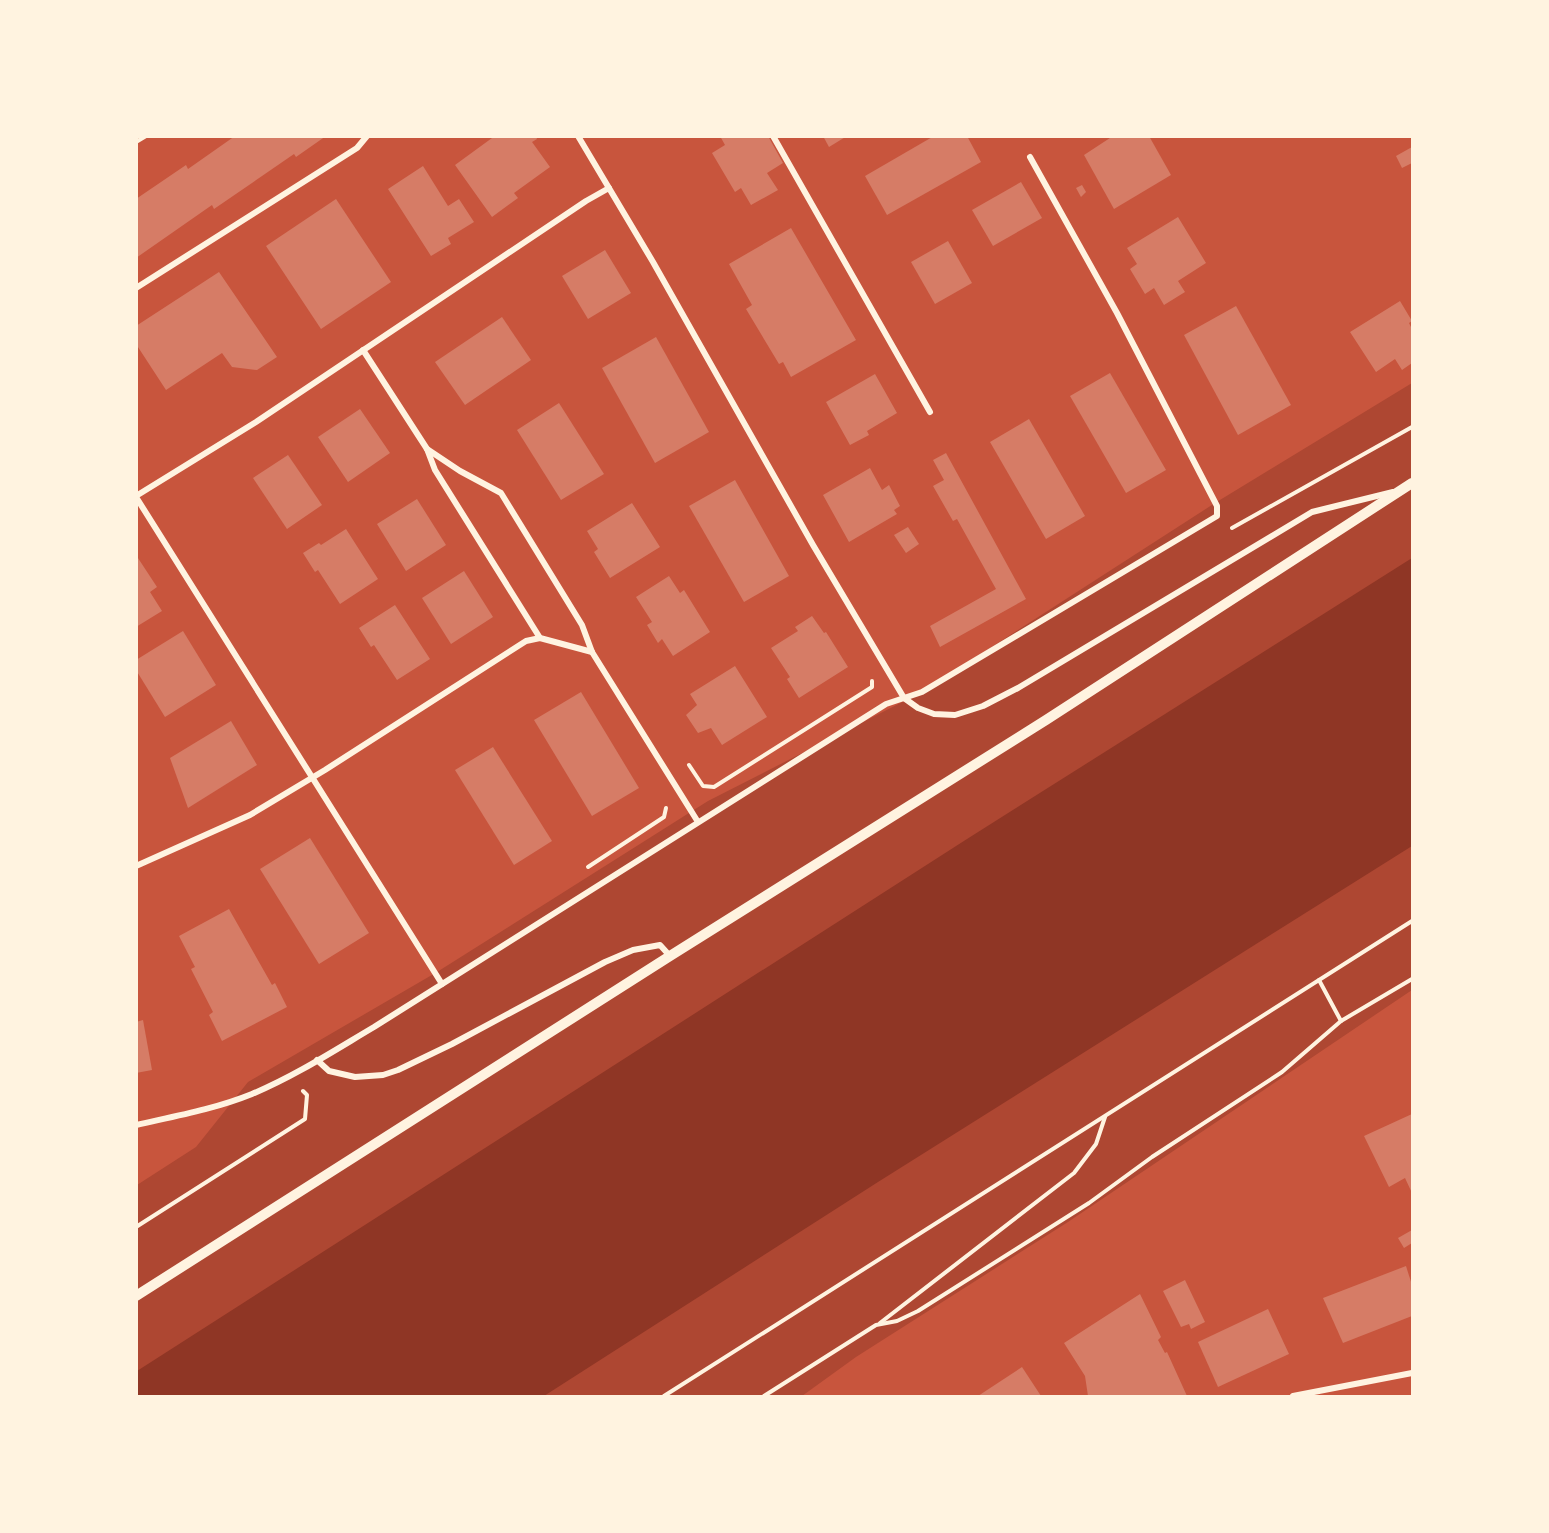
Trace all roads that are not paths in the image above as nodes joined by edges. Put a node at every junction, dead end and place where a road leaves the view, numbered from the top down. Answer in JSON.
{"nodes":[{"id":1,"x":367,"y":136,"type":"edge"},
{"id":2,"x":578,"y":136,"type":"edge"},
{"id":3,"x":773,"y":136,"type":"edge"},
{"id":4,"x":1030,"y":157,"type":"dead end"},
{"id":5,"x":609,"y":188,"type":"junction"},
{"id":6,"x":136,"y":288,"type":"edge"},
{"id":7,"x":363,"y":350,"type":"junction"},
{"id":8,"x":930,"y":412,"type":"dead end"},
{"id":9,"x":427,"y":449,"type":"junction"},
{"id":10,"x":1413,"y":483,"type":"edge"},
{"id":11,"x":1402,"y":490,"type":"junction"},
{"id":12,"x":136,"y":497,"type":"edge"},
{"id":13,"x":540,"y":639,"type":"junction"},
{"id":14,"x":592,"y":652,"type":"junction"},
{"id":15,"x":904,"y":698,"type":"junction"},
{"id":16,"x":313,"y":777,"type":"junction"},
{"id":17,"x":698,"y":822,"type":"junction"},
{"id":18,"x":136,"y":866,"type":"edge"},
{"id":19,"x":670,"y":956,"type":"junction"},
{"id":20,"x":442,"y":984,"type":"junction"},
{"id":21,"x":317,"y":1060,"type":"junction"},
{"id":22,"x":136,"y":1125,"type":"edge"},
{"id":23,"x":136,"y":1296,"type":"edge"},
{"id":24,"x":1413,"y":1373,"type":"edge"},
{"id":25,"x":1293,"y":1396,"type":"edge"}],
"edges":[{"from":1,"to":6,"type":"street"},
{"from":2,"to":5,"type":"street"},
{"from":3,"to":8,"type":"street"},
{"from":4,"to":15,"type":"street"},
{"from":5,"to":7,"type":"street"},
{"from":5,"to":15,"type":"street"},
{"from":7,"to":9,"type":"street"},
{"from":7,"to":12,"type":"street"},
{"from":9,"to":13,"type":"street"},
{"from":9,"to":14,"type":"street"},
{"from":10,"to":11,"type":"street"},
{"from":11,"to":15,"type":"street"},
{"from":11,"to":19,"type":"street"},
{"from":12,"to":16,"type":"street"},
{"from":13,"to":14,"type":"street"},
{"from":13,"to":16,"type":"street"},
{"from":14,"to":17,"type":"street"},
{"from":15,"to":17,"type":"street"},
{"from":16,"to":18,"type":"street"},
{"from":16,"to":20,"type":"street"},
{"from":17,"to":20,"type":"street"},
{"from":19,"to":21,"type":"street"},
{"from":19,"to":23,"type":"street"},
{"from":20,"to":21,"type":"street"},
{"from":21,"to":22,"type":"street"},
{"from":24,"to":25,"type":"street"}]}
